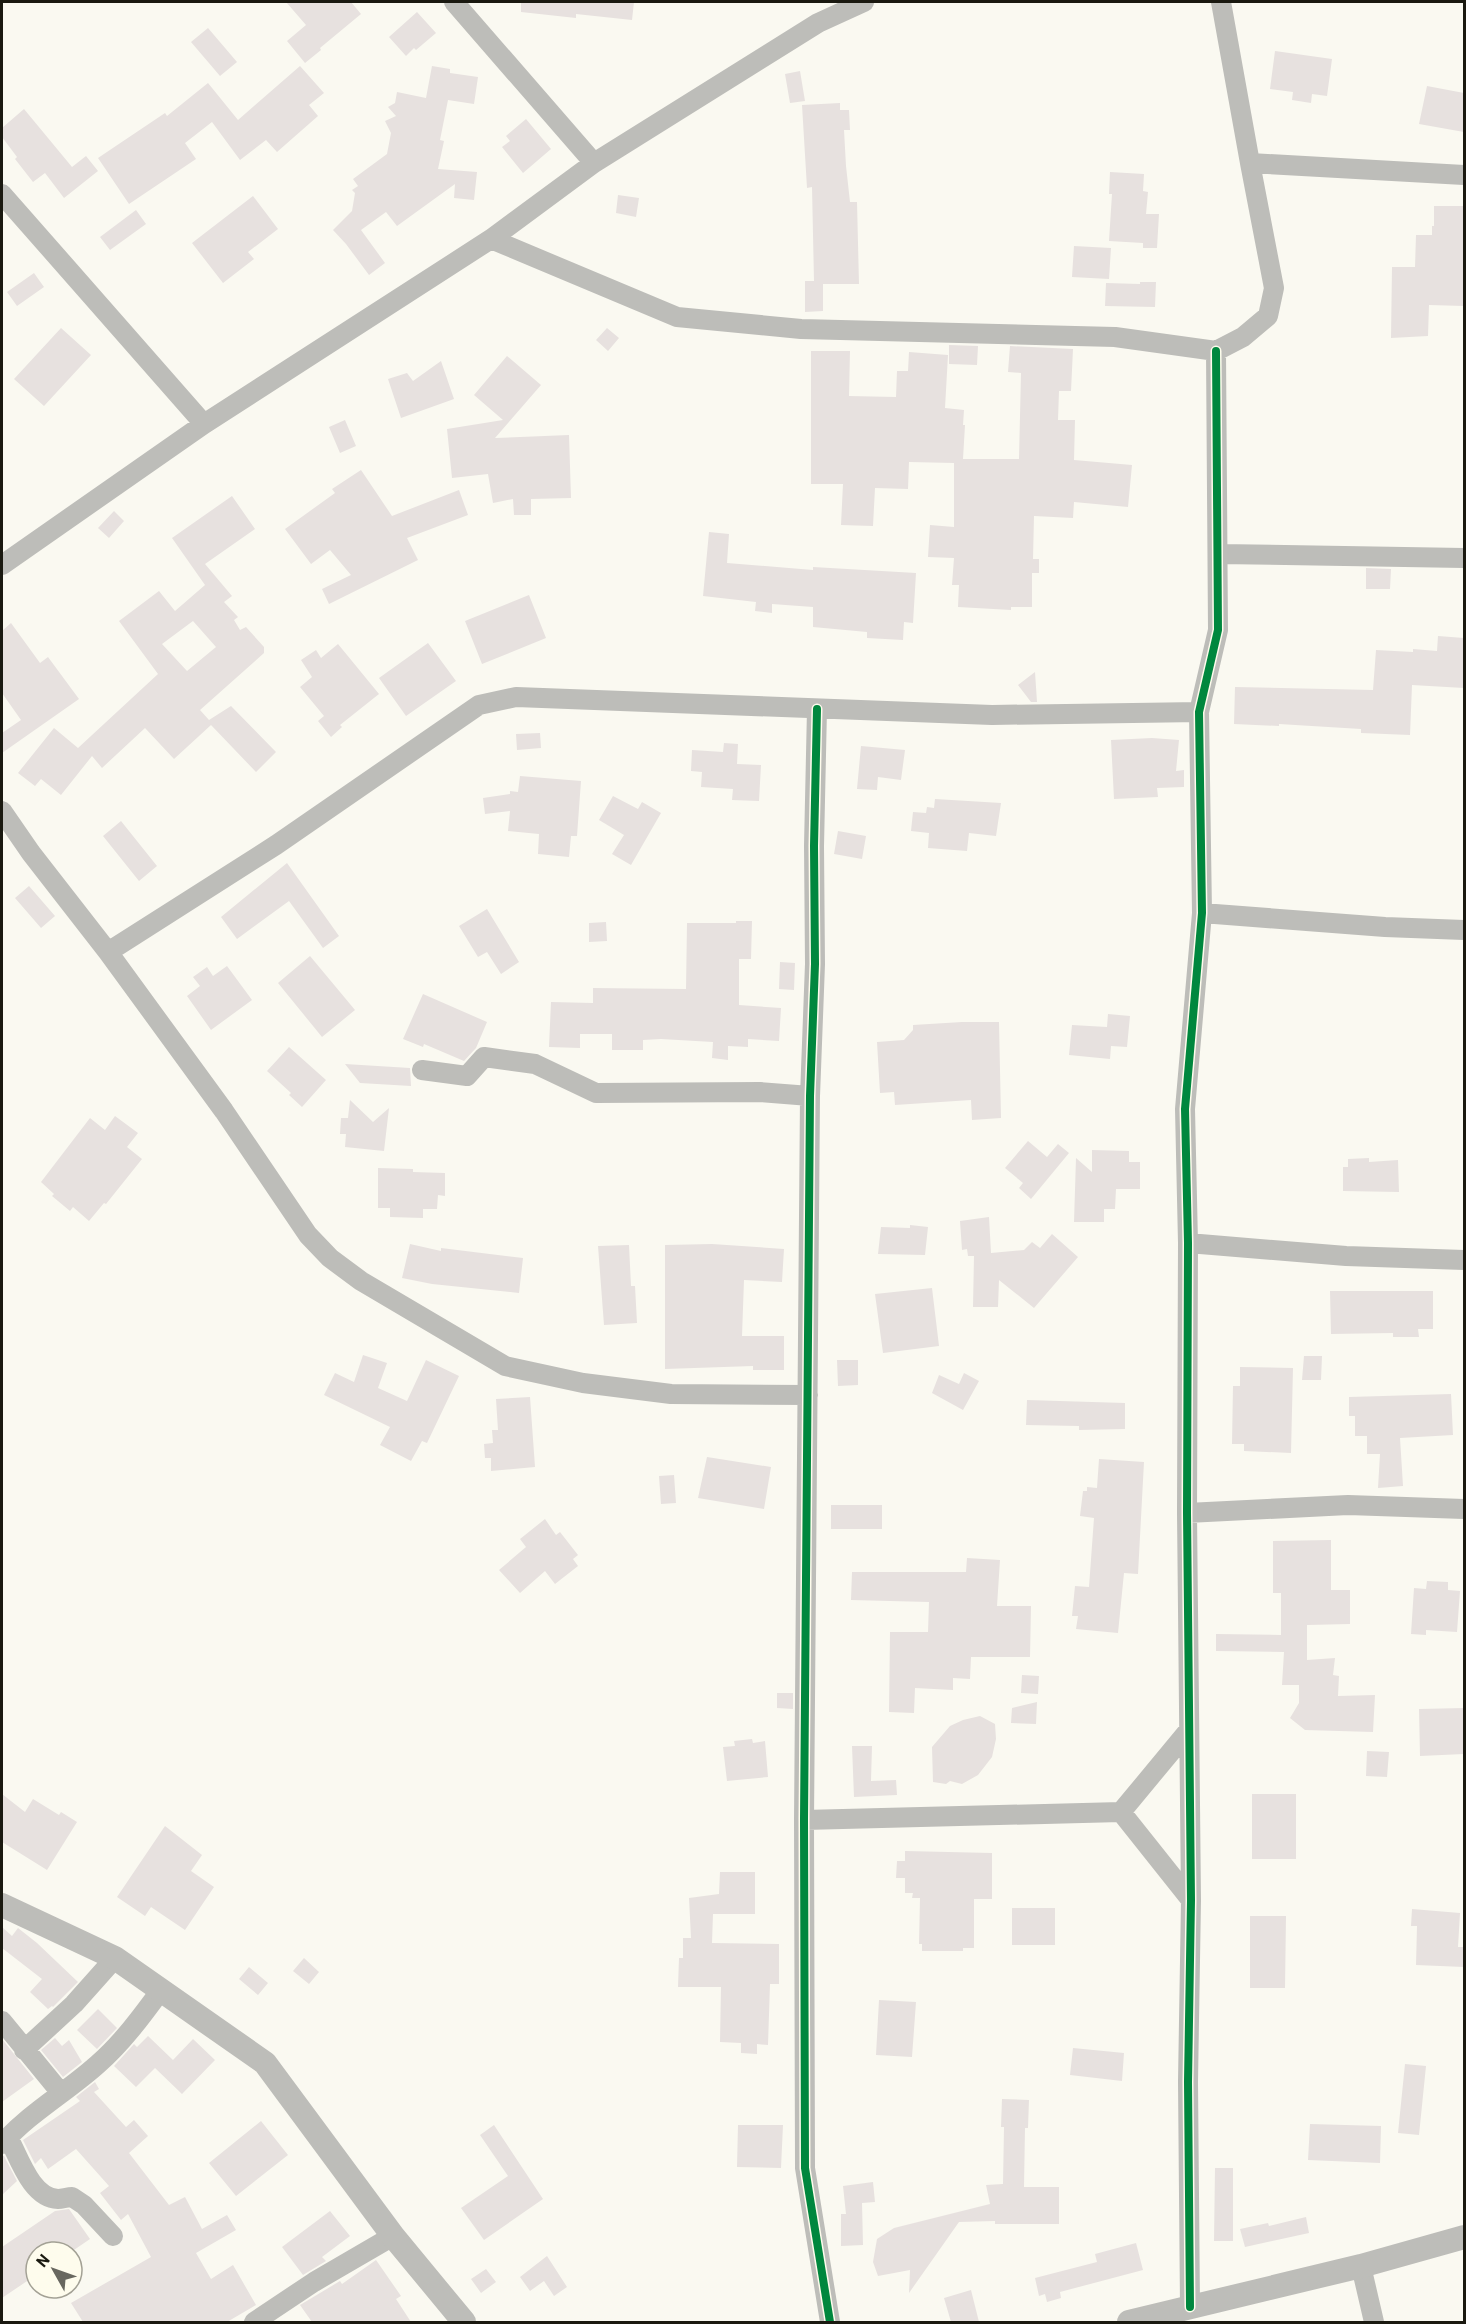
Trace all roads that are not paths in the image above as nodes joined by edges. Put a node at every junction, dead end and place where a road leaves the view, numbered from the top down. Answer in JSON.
{"nodes":[{"id":1,"x":454,"y":2,"type":"edge"},
{"id":2,"x":864,"y":2,"type":"edge"},
{"id":3,"x":1221,"y":2,"type":"edge"},
{"id":4,"x":594,"y":162,"type":"junction"},
{"id":5,"x":1250,"y":163,"type":"junction"},
{"id":6,"x":1464,"y":175,"type":"edge"},
{"id":7,"x":2,"y":194,"type":"edge"},
{"id":8,"x":491,"y":239,"type":"junction"},
{"id":9,"x":1216,"y":351,"type":"junction"},
{"id":10,"x":204,"y":424,"type":"junction"},
{"id":11,"x":1219,"y":554,"type":"junction"},
{"id":12,"x":1464,"y":558,"type":"edge"},
{"id":13,"x":2,"y":565,"type":"edge"},
{"id":14,"x":818,"y":709,"type":"junction"},
{"id":15,"x":1199,"y":711,"type":"junction"},
{"id":16,"x":2,"y":811,"type":"edge"},
{"id":17,"x":1202,"y":913,"type":"junction"},
{"id":18,"x":1464,"y":930,"type":"edge"},
{"id":19,"x":108,"y":952,"type":"junction"},
{"id":20,"x":422,"y":1070,"type":"dead end"},
{"id":21,"x":810,"y":1096,"type":"junction"},
{"id":22,"x":1188,"y":1243,"type":"junction"},
{"id":23,"x":1464,"y":1260,"type":"edge"},
{"id":24,"x":808,"y":1395,"type":"junction"},
{"id":25,"x":1464,"y":1509,"type":"edge"},
{"id":26,"x":1187,"y":1513,"type":"junction"},
{"id":27,"x":1190,"y":1730,"type":"junction"},
{"id":28,"x":1121,"y":1812,"type":"junction"},
{"id":29,"x":804,"y":1820,"type":"junction"},
{"id":30,"x":1191,"y":1900,"type":"junction"},
{"id":31,"x":2,"y":1905,"type":"edge"},
{"id":32,"x":115,"y":1958,"type":"junction"},
{"id":33,"x":161,"y":1990,"type":"junction"},
{"id":34,"x":2,"y":2021,"type":"edge"},
{"id":35,"x":24,"y":2050,"type":"junction"},
{"id":36,"x":61,"y":2093,"type":"junction"},
{"id":37,"x":5,"y":2140,"type":"edge"},
{"id":38,"x":113,"y":2236,"type":"dead end"},
{"id":39,"x":393,"y":2236,"type":"junction"},
{"id":40,"x":1464,"y":2237,"type":"edge"},
{"id":41,"x":1361,"y":2266,"type":"junction"},
{"id":42,"x":1190,"y":2307,"type":"junction"},
{"id":43,"x":254,"y":2322,"type":"edge"},
{"id":44,"x":464,"y":2322,"type":"edge"},
{"id":45,"x":830,"y":2322,"type":"edge"},
{"id":46,"x":1129,"y":2322,"type":"edge"},
{"id":47,"x":1374,"y":2322,"type":"edge"}],
"edges":[{"from":1,"to":4,"type":"street"},
{"from":2,"to":4,"type":"street"},
{"from":3,"to":5,"type":"street"},
{"from":4,"to":8,"type":"street"},
{"from":5,"to":6,"type":"street"},
{"from":5,"to":9,"type":"street"},
{"from":7,"to":10,"type":"street"},
{"from":8,"to":9,"type":"street"},
{"from":8,"to":10,"type":"street"},
{"from":9,"to":11,"type":"street"},
{"from":10,"to":13,"type":"street"},
{"from":11,"to":12,"type":"street"},
{"from":11,"to":15,"type":"street"},
{"from":14,"to":15,"type":"street"},
{"from":14,"to":19,"type":"street"},
{"from":14,"to":21,"type":"street"},
{"from":15,"to":17,"type":"street"},
{"from":16,"to":19,"type":"street"},
{"from":17,"to":18,"type":"street"},
{"from":17,"to":22,"type":"street"},
{"from":19,"to":24,"type":"street"},
{"from":20,"to":21,"type":"street"},
{"from":21,"to":24,"type":"street"},
{"from":22,"to":23,"type":"street"},
{"from":22,"to":26,"type":"street"},
{"from":24,"to":29,"type":"street"},
{"from":25,"to":26,"type":"street"},
{"from":26,"to":27,"type":"street"},
{"from":27,"to":28,"type":"street"},
{"from":27,"to":30,"type":"street"},
{"from":28,"to":29,"type":"street"},
{"from":28,"to":30,"type":"street"},
{"from":29,"to":45,"type":"street"},
{"from":30,"to":42,"type":"street"},
{"from":31,"to":32,"type":"street"},
{"from":32,"to":33,"type":"street"},
{"from":32,"to":35,"type":"street"},
{"from":33,"to":36,"type":"street"},
{"from":33,"to":39,"type":"street"},
{"from":34,"to":35,"type":"street"},
{"from":35,"to":36,"type":"street"},
{"from":36,"to":37,"type":"street"},
{"from":37,"to":38,"type":"street"},
{"from":39,"to":43,"type":"street"},
{"from":39,"to":44,"type":"street"},
{"from":40,"to":41,"type":"street"},
{"from":41,"to":42,"type":"street"},
{"from":41,"to":47,"type":"street"},
{"from":42,"to":46,"type":"street"}]}
